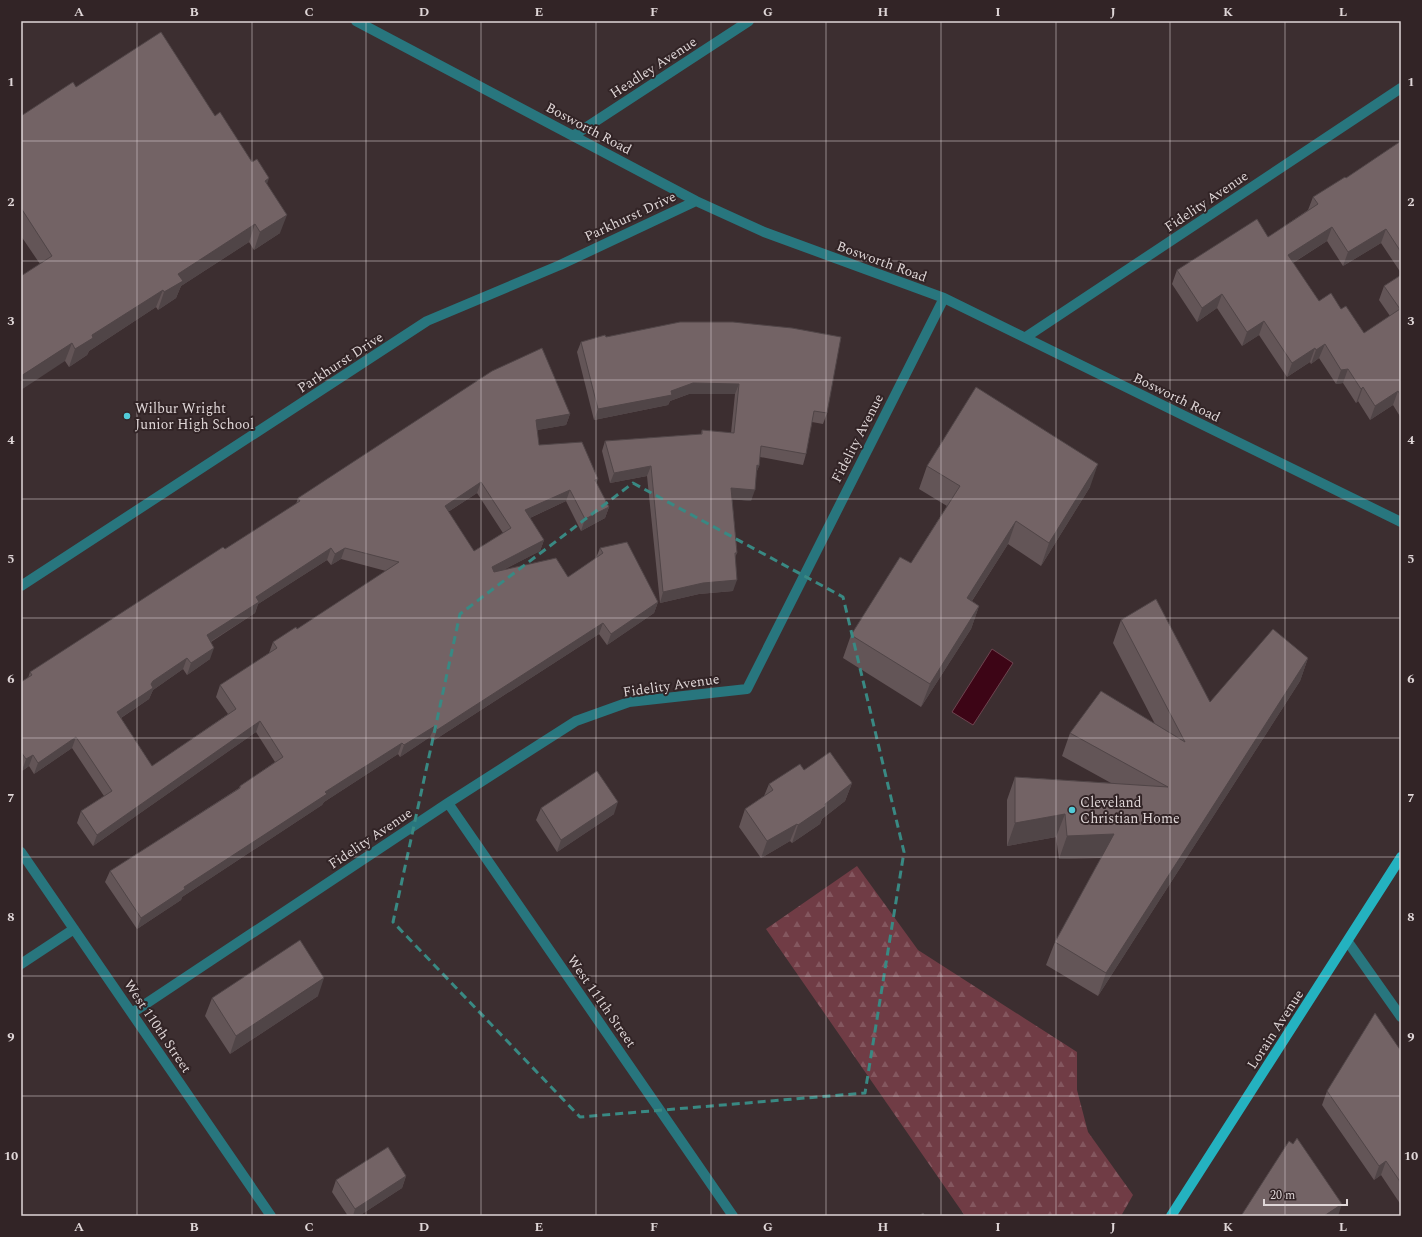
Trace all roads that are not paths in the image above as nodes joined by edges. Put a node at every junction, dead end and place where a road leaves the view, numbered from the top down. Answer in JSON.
{"nodes":[{"id":1,"x":356,"y":21,"type":"edge"},
{"id":2,"x":749,"y":21,"type":"edge"},
{"id":3,"x":1401,"y":88,"type":"edge"},
{"id":4,"x":572,"y":136,"type":"junction"},
{"id":5,"x":696,"y":201,"type":"junction"},
{"id":6,"x":944,"y":298,"type":"junction"},
{"id":7,"x":1026,"y":337,"type":"junction"},
{"id":8,"x":1401,"y":522,"type":"edge"},
{"id":9,"x":21,"y":586,"type":"edge"},
{"id":10,"x":448,"y":803,"type":"junction"},
{"id":11,"x":21,"y":852,"type":"edge"},
{"id":12,"x":1401,"y":857,"type":"edge"},
{"id":13,"x":74,"y":929,"type":"junction"},
{"id":14,"x":1348,"y":942,"type":"junction"},
{"id":15,"x":21,"y":964,"type":"edge"},
{"id":16,"x":132,"y":1013,"type":"junction"},
{"id":17,"x":1401,"y":1017,"type":"edge"},
{"id":18,"x":271,"y":1216,"type":"edge"},
{"id":19,"x":733,"y":1216,"type":"edge"},
{"id":20,"x":1171,"y":1216,"type":"edge"}],
"edges":[{"from":1,"to":4,"type":"street","name":"Bosworth Road"},
{"from":2,"to":4,"type":"street","name":"Headley Avenue"},
{"from":3,"to":7,"type":"street","name":"Fidelity Avenue"},
{"from":4,"to":5,"type":"street","name":"Bosworth Road"},
{"from":5,"to":6,"type":"street","name":"Bosworth Road"},
{"from":5,"to":9,"type":"street","name":"Parkhurst Drive"},
{"from":6,"to":7,"type":"street","name":"Bosworth Road"},
{"from":6,"to":10,"type":"street","name":"Fidelity Avenue"},
{"from":7,"to":8,"type":"street","name":"Bosworth Road"},
{"from":10,"to":16,"type":"street","name":"Fidelity Avenue"},
{"from":10,"to":19,"type":"street","name":"West 111th Street"},
{"from":11,"to":13,"type":"street","name":"West 110th Street"},
{"from":12,"to":14,"type":"main road","name":"Lorain Avenue"},
{"from":13,"to":15,"type":"street"},
{"from":13,"to":16,"type":"street","name":"West 110th Street"},
{"from":14,"to":17,"type":"street"},
{"from":14,"to":20,"type":"main road","name":"Lorain Avenue"},
{"from":16,"to":18,"type":"street","name":"West 110th Street"}]}
